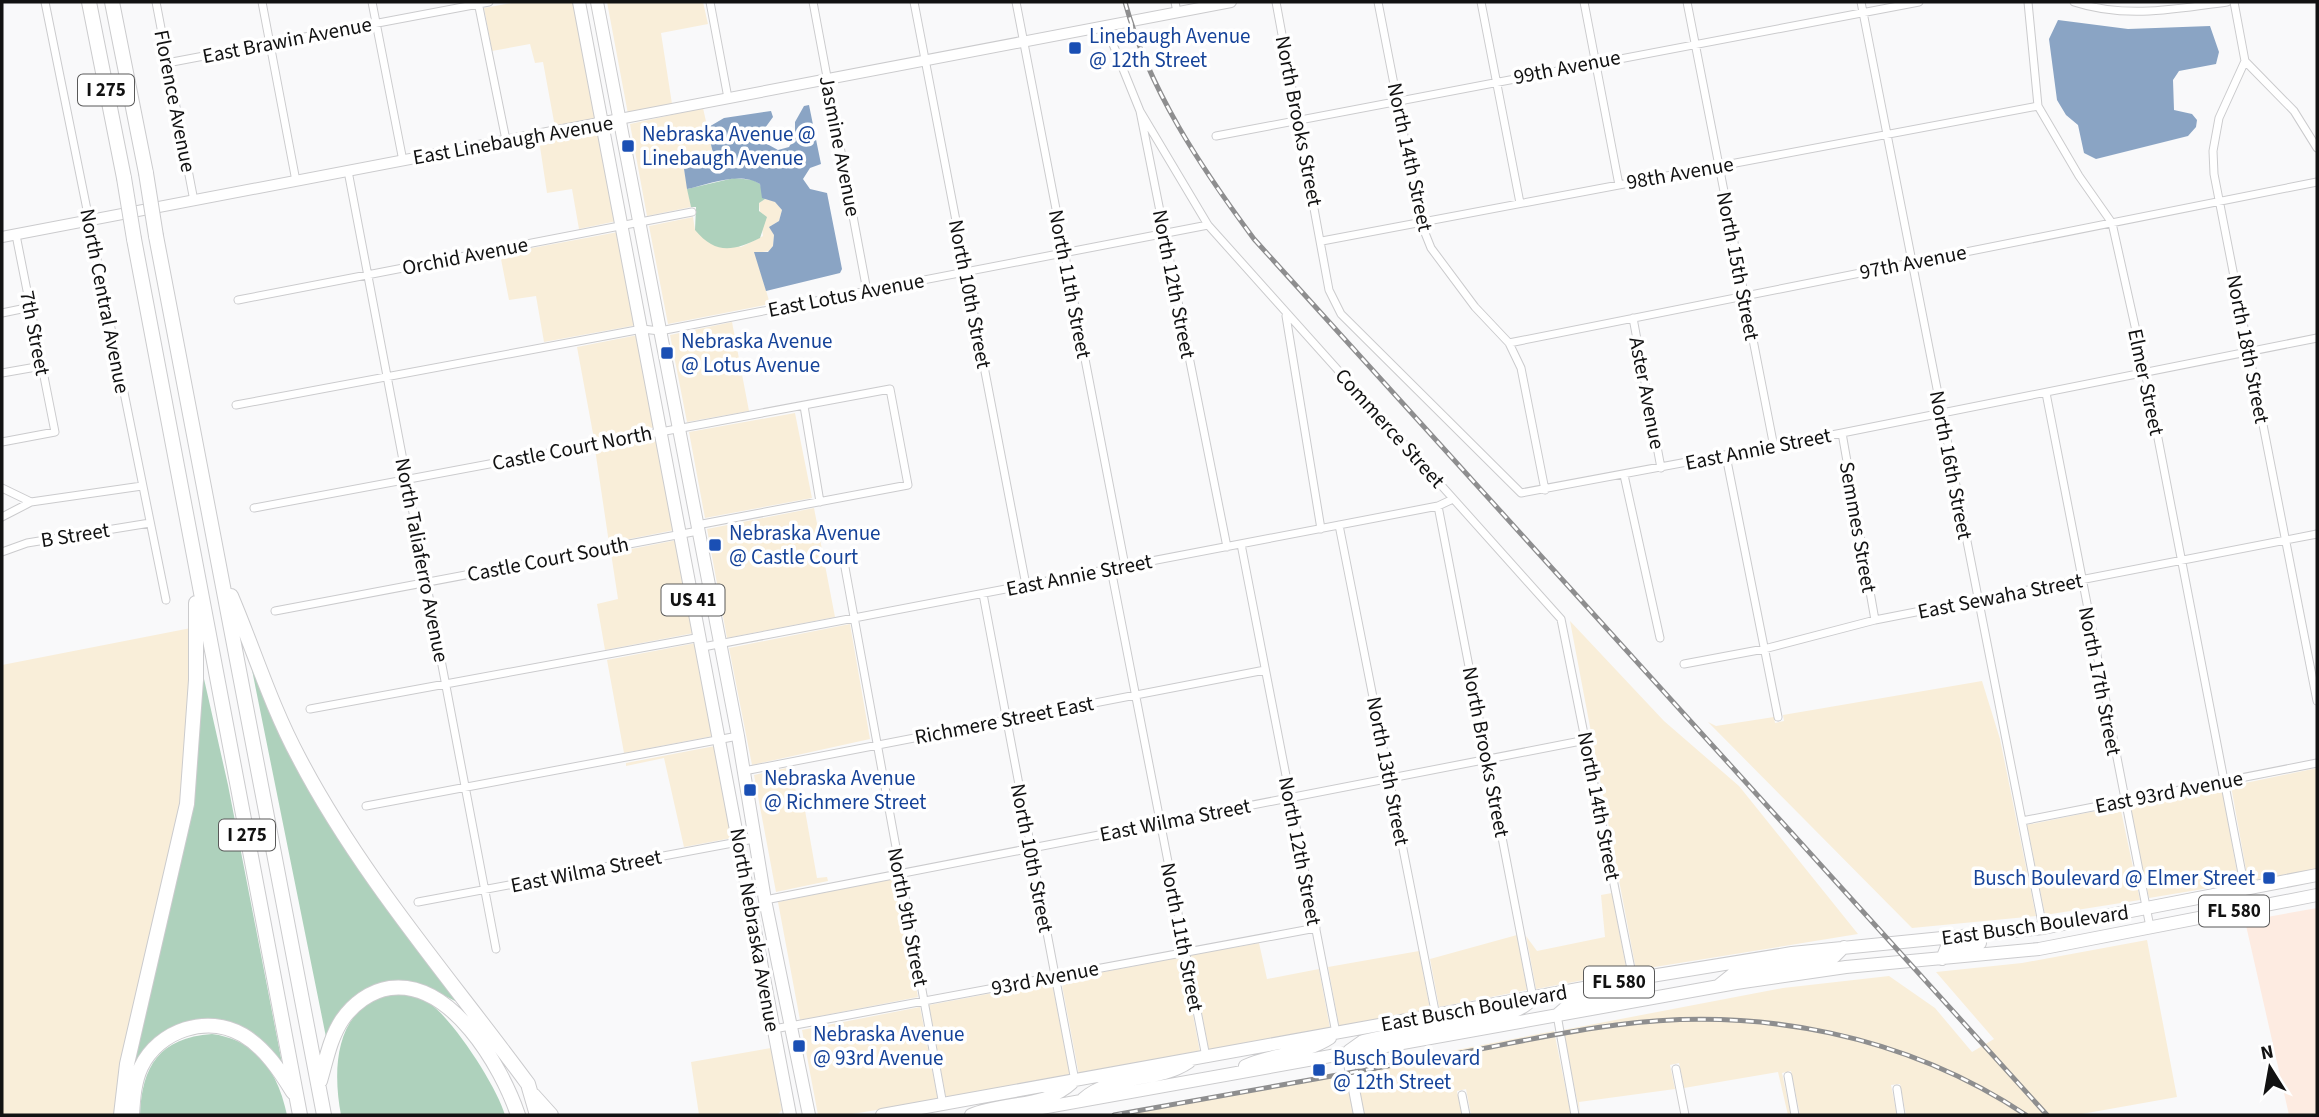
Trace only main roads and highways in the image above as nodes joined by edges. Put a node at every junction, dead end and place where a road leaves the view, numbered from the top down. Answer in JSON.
{"nodes":[{"id":1,"x":89,"y":2,"type":"edge"},
{"id":2,"x":112,"y":2,"type":"edge"},
{"id":3,"x":579,"y":2,"type":"edge"},
{"id":4,"x":597,"y":2,"type":"edge"},
{"id":5,"x":220,"y":569,"type":"junction"},
{"id":6,"x":197,"y":570,"type":"junction"},
{"id":7,"x":2317,"y":875,"type":"edge"},
{"id":8,"x":2317,"y":883,"type":"edge"},
{"id":9,"x":2317,"y":895,"type":"edge"},
{"id":10,"x":2258,"y":906,"type":"junction"},
{"id":11,"x":752,"y":922,"type":"junction"},
{"id":12,"x":2019,"y":931,"type":"junction"},
{"id":13,"x":1844,"y":947,"type":"junction"},
{"id":14,"x":1942,"y":959,"type":"junction"},
{"id":15,"x":779,"y":967,"type":"junction"},
{"id":16,"x":1633,"y":979,"type":"junction"},
{"id":17,"x":1718,"y":986,"type":"junction"},
{"id":18,"x":1533,"y":998,"type":"junction"},
{"id":19,"x":1557,"y":1014,"type":"junction"},
{"id":20,"x":1437,"y":1017,"type":"junction"},
{"id":21,"x":1336,"y":1034,"type":"junction"},
{"id":22,"x":1421,"y":1040,"type":"junction"},
{"id":23,"x":1346,"y":1053,"type":"junction"},
{"id":24,"x":1192,"y":1060,"type":"junction"},
{"id":25,"x":1229,"y":1074,"type":"junction"},
{"id":26,"x":1075,"y":1081,"type":"junction"},
{"id":27,"x":319,"y":1086,"type":"junction"},
{"id":28,"x":531,"y":1093,"type":"junction"},
{"id":29,"x":297,"y":1099,"type":"junction"},
{"id":30,"x":1080,"y":1101,"type":"junction"},
{"id":31,"x":121,"y":1115,"type":"edge"},
{"id":32,"x":132,"y":1115,"type":"edge"},
{"id":33,"x":300,"y":1115,"type":"edge"},
{"id":34,"x":324,"y":1115,"type":"edge"},
{"id":35,"x":518,"y":1115,"type":"edge"},
{"id":36,"x":537,"y":1115,"type":"edge"},
{"id":37,"x":551,"y":1115,"type":"edge"},
{"id":38,"x":790,"y":1115,"type":"edge"},
{"id":39,"x":809,"y":1115,"type":"edge"},
{"id":40,"x":881,"y":1115,"type":"edge"},
{"id":41,"x":971,"y":1115,"type":"edge"},
{"id":42,"x":1003,"y":1115,"type":"edge"}],
"edges":[{"from":1,"to":6,"type":"highway","number":"I 275","bridge":true},
{"from":2,"to":5,"type":"highway","number":"I 275","bridge":true},
{"from":3,"to":11,"type":"main road","name":"North Nebraska Avenue","number":"US 41"},
{"from":4,"to":15,"type":"main road","name":"North Nebraska Avenue","number":"US 41"},
{"from":5,"to":27,"type":"highway","number":"I 275"},
{"from":5,"to":28,"type":"highway"},
{"from":6,"to":29,"type":"highway","number":"I 275"},
{"from":6,"to":31,"type":"highway"},
{"from":7,"to":12,"type":"main road","name":"East Busch Boulevard","number":"FL 580"},
{"from":8,"to":10,"type":"main road"},
{"from":9,"to":10,"type":"main road","name":"East Busch Boulevard","number":"FL 580"},
{"from":10,"to":14,"type":"main road","name":"East Busch Boulevard","number":"FL 580"},
{"from":11,"to":15,"type":"main road"},
{"from":11,"to":38,"type":"main road","name":"North Nebraska Avenue","number":"US 41"},
{"from":12,"to":13,"type":"main road","name":"East Busch Boulevard","number":"FL 580"},
{"from":12,"to":14,"type":"main road"},
{"from":13,"to":16,"type":"main road","name":"East Busch Boulevard","number":"FL 580"},
{"from":13,"to":17,"type":"main road"},
{"from":14,"to":17,"type":"main road","name":"East Busch Boulevard","number":"FL 580"},
{"from":15,"to":39,"type":"main road","name":"North Nebraska Avenue","number":"US 41"},
{"from":16,"to":18,"type":"main road","name":"East Busch Boulevard","number":"FL 580"},
{"from":16,"to":19,"type":"main road"},
{"from":17,"to":19,"type":"main road","name":"East Busch Boulevard","number":"FL 580"},
{"from":18,"to":20,"type":"main road","name":"East Busch Boulevard","number":"FL 580"},
{"from":18,"to":22,"type":"main road"},
{"from":19,"to":22,"type":"main road","name":"East Busch Boulevard","number":"FL 580"},
{"from":20,"to":21,"type":"main road","name":"East Busch Boulevard","number":"FL 580"},
{"from":20,"to":23,"type":"main road"},
{"from":21,"to":24,"type":"main road","name":"East Busch Boulevard","number":"FL 580"},
{"from":21,"to":25,"type":"main road"},
{"from":22,"to":23,"type":"main road","name":"East Busch Boulevard","number":"FL 580"},
{"from":23,"to":25,"type":"main road","name":"East Busch Boulevard","number":"FL 580"},
{"from":24,"to":26,"type":"main road","name":"East Busch Boulevard","number":"FL 580"},
{"from":24,"to":30,"type":"main road"},
{"from":25,"to":30,"type":"main road","name":"East Busch Boulevard","number":"FL 580"},
{"from":26,"to":40,"type":"main road","name":"East Busch Boulevard","number":"FL 580"},
{"from":26,"to":41,"type":"main road"},
{"from":27,"to":34,"type":"highway","number":"I 275"},
{"from":27,"to":35,"type":"highway"},
{"from":28,"to":36,"type":"highway"},
{"from":28,"to":37,"type":"highway"},
{"from":29,"to":32,"type":"highway"},
{"from":29,"to":33,"type":"highway","number":"I 275"},
{"from":30,"to":42,"type":"main road","name":"East Busch Boulevard","number":"FL 580"}]}
